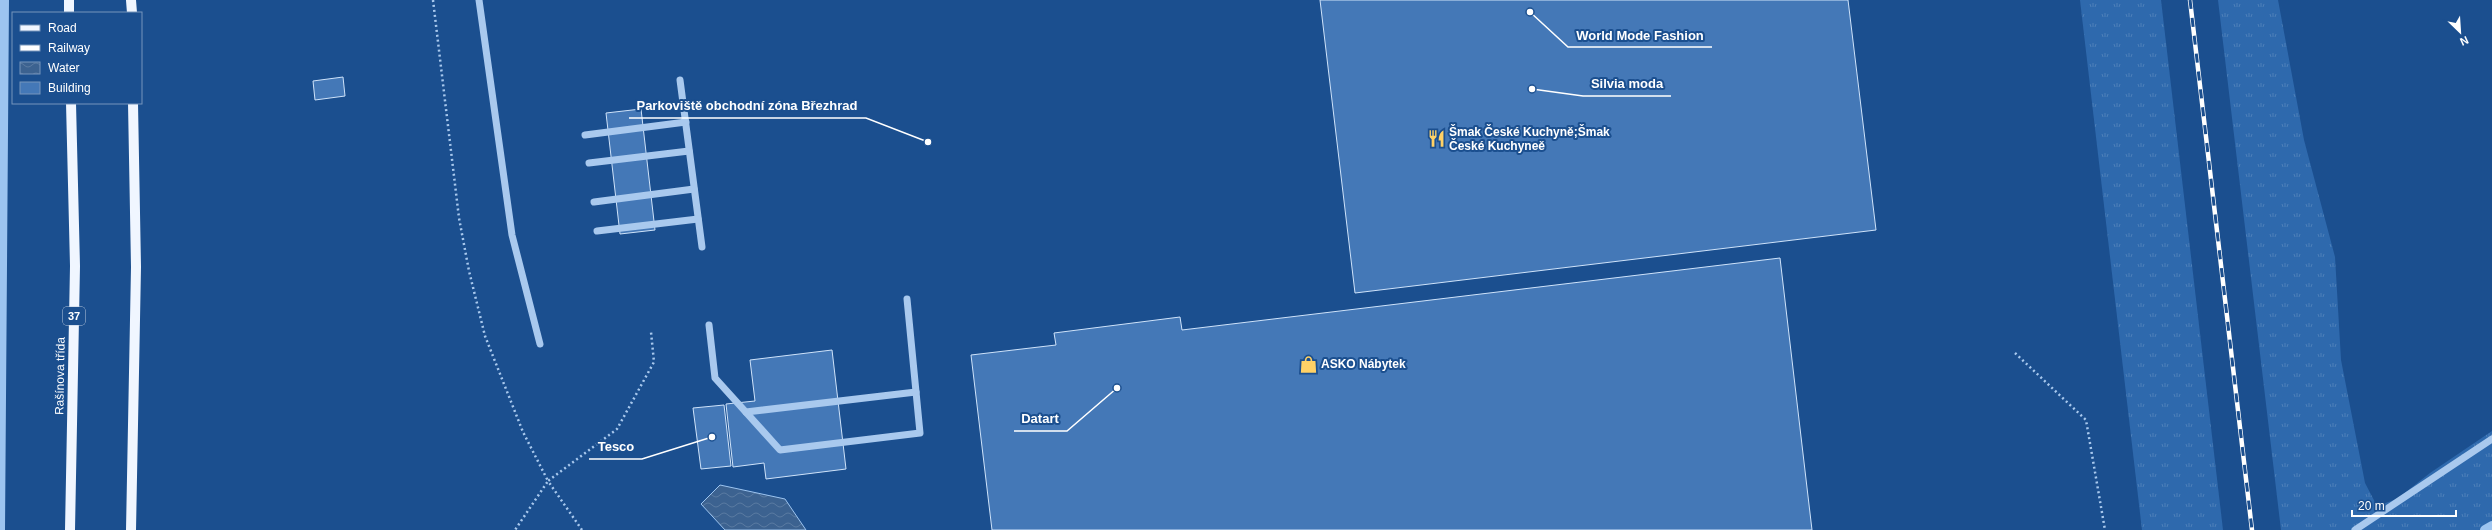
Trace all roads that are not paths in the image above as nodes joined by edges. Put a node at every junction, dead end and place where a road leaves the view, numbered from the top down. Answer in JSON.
{"nodes":[{"id":1,"x":69,"y":0,"type":"edge"},
{"id":2,"x":131,"y":0,"type":"edge"},
{"id":3,"x":479,"y":0,"type":"edge"},
{"id":4,"x":69,"y":12,"type":"edge"},
{"id":5,"x":132,"y":12,"type":"edge"},
{"id":6,"x":680,"y":80,"type":"dead end"},
{"id":7,"x":71,"y":104,"type":"edge"},
{"id":8,"x":133,"y":104,"type":"edge"},
{"id":9,"x":686,"y":122,"type":"junction"},
{"id":10,"x":585,"y":135,"type":"dead end"},
{"id":11,"x":689,"y":151,"type":"junction"},
{"id":12,"x":589,"y":163,"type":"dead end"},
{"id":13,"x":694,"y":189,"type":"junction"},
{"id":14,"x":594,"y":202,"type":"dead end"},
{"id":15,"x":698,"y":219,"type":"junction"},
{"id":16,"x":597,"y":231,"type":"dead end"},
{"id":17,"x":702,"y":247,"type":"dead end"},
{"id":18,"x":907,"y":299,"type":"dead end"},
{"id":19,"x":709,"y":325,"type":"dead end"},
{"id":20,"x":540,"y":344,"type":"dead end"},
{"id":21,"x":916,"y":392,"type":"junction"},
{"id":22,"x":746,"y":412,"type":"junction"},
{"id":23,"x":2492,"y":440,"type":"edge"},
{"id":24,"x":70,"y":530,"type":"edge"},
{"id":25,"x":132,"y":530,"type":"edge"},
{"id":26,"x":2355,"y":530,"type":"edge"}],
"edges":[{"from":1,"to":4,"type":"main road"},
{"from":2,"to":5,"type":"main road"},
{"from":3,"to":20,"type":"street"},
{"from":6,"to":9,"type":"street"},
{"from":7,"to":24,"type":"main road","name":"Rašínova třída","number":"37"},
{"from":8,"to":25,"type":"main road"},
{"from":9,"to":10,"type":"street"},
{"from":9,"to":11,"type":"street"},
{"from":11,"to":12,"type":"street"},
{"from":11,"to":13,"type":"street"},
{"from":13,"to":14,"type":"street"},
{"from":13,"to":15,"type":"street"},
{"from":15,"to":16,"type":"street"},
{"from":15,"to":17,"type":"street"},
{"from":18,"to":21,"type":"street"},
{"from":19,"to":22,"type":"street"},
{"from":21,"to":22,"type":"street"},
{"from":21,"to":22,"type":"street"},
{"from":23,"to":26,"type":"street"}]}
